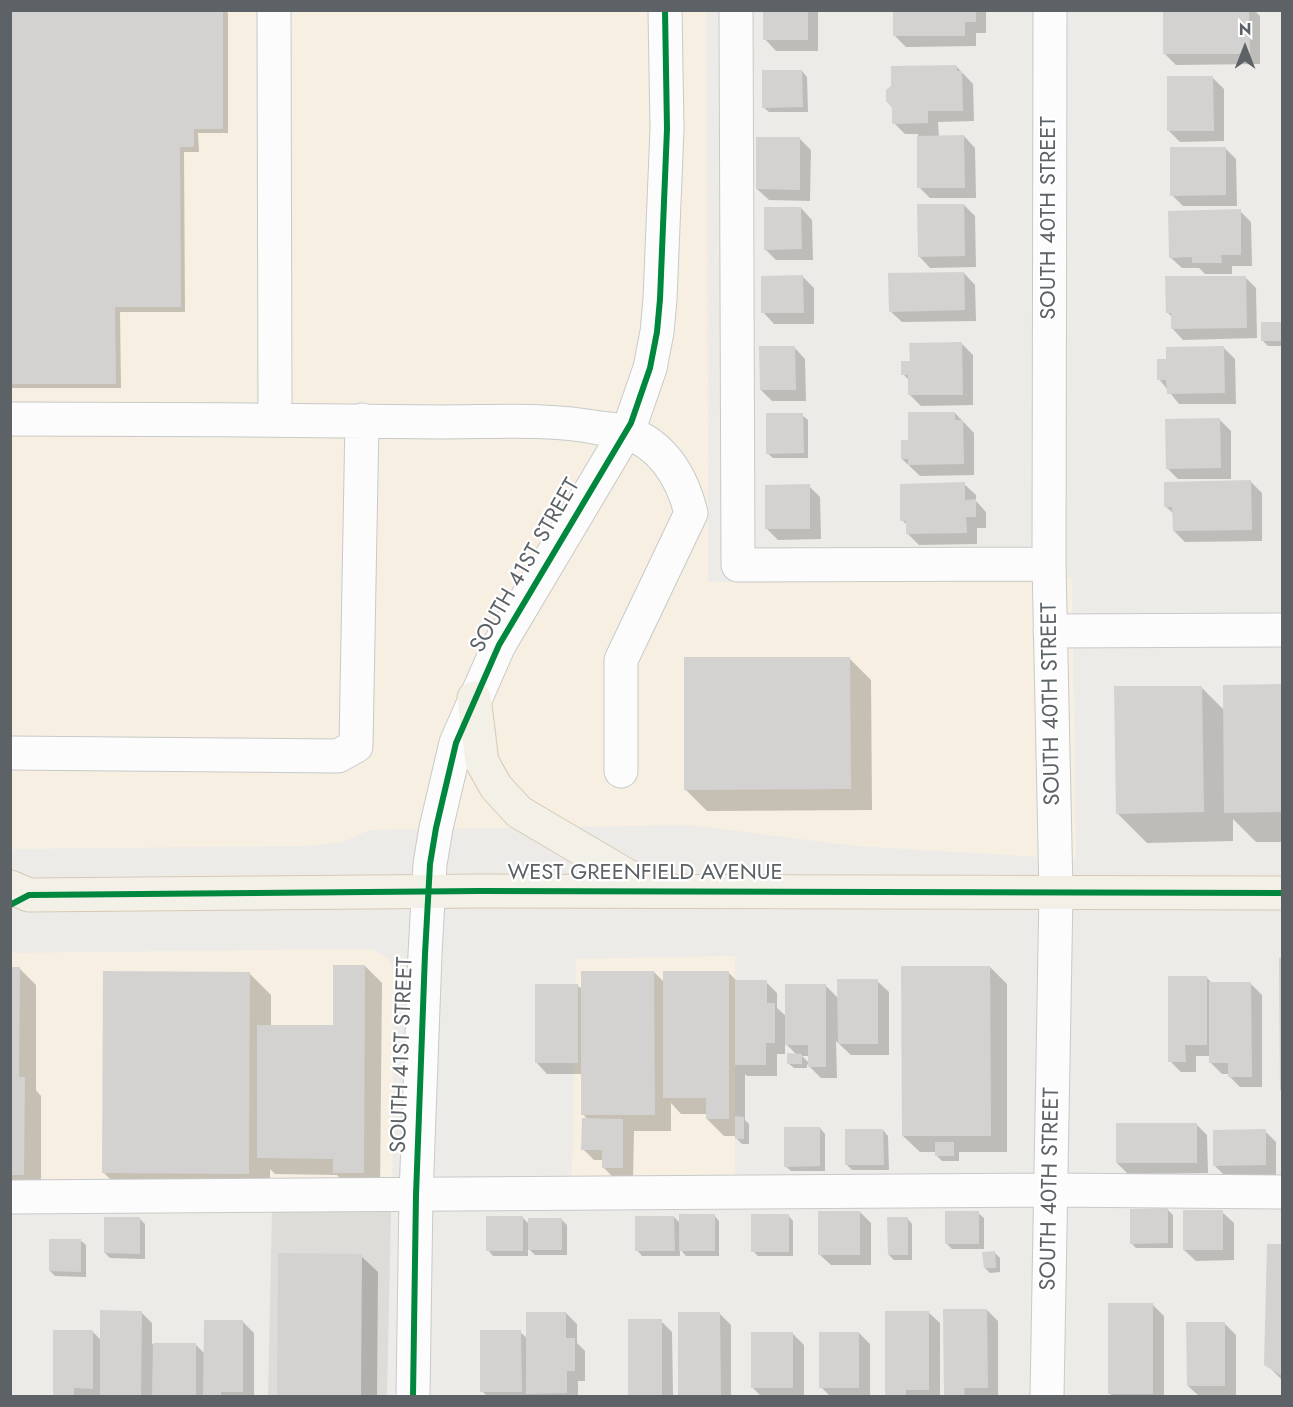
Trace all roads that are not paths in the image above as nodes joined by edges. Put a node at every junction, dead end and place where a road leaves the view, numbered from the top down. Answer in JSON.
{"nodes":[{"id":1,"x":274,"y":10,"type":"edge"},
{"id":2,"x":665,"y":10,"type":"edge"},
{"id":3,"x":735,"y":10,"type":"edge"},
{"id":4,"x":1050,"y":10,"type":"edge"},
{"id":5,"x":10,"y":419,"type":"edge"},
{"id":6,"x":275,"y":420,"type":"junction"},
{"id":7,"x":362,"y":420,"type":"junction"},
{"id":8,"x":625,"y":432,"type":"junction"},
{"id":9,"x":1049,"y":564,"type":"junction"},
{"id":10,"x":1282,"y":630,"type":"edge"},
{"id":11,"x":1050,"y":631,"type":"junction"},
{"id":12,"x":474,"y":698,"type":"junction"},
{"id":13,"x":10,"y":753,"type":"edge"},
{"id":14,"x":621,"y":771,"type":"dead end"},
{"id":15,"x":428,"y":891,"type":"junction"},
{"id":16,"x":654,"y":892,"type":"junction"},
{"id":17,"x":1056,"y":893,"type":"junction"},
{"id":18,"x":1282,"y":893,"type":"edge"},
{"id":19,"x":16,"y":896,"type":"edge"},
{"id":20,"x":1050,"y":1190,"type":"junction"},
{"id":21,"x":1282,"y":1192,"type":"edge"},
{"id":22,"x":416,"y":1195,"type":"junction"},
{"id":23,"x":10,"y":1197,"type":"edge"},
{"id":24,"x":413,"y":1396,"type":"edge"},
{"id":25,"x":1047,"y":1396,"type":"edge"}],
"edges":[{"from":1,"to":6,"type":"street"},
{"from":2,"to":8,"type":"street","name":"SOUTH 41ST STREET"},
{"from":3,"to":9,"type":"street"},
{"from":4,"to":9,"type":"street","name":"SOUTH 40TH STREET"},
{"from":5,"to":6,"type":"street"},
{"from":6,"to":7,"type":"street"},
{"from":7,"to":8,"type":"street"},
{"from":7,"to":13,"type":"street"},
{"from":8,"to":12,"type":"street","name":"SOUTH 41ST STREET"},
{"from":8,"to":14,"type":"street"},
{"from":9,"to":11,"type":"street","name":"SOUTH 40TH STREET"},
{"from":10,"to":11,"type":"street"},
{"from":11,"to":17,"type":"street","name":"SOUTH 40TH STREET"},
{"from":12,"to":15,"type":"street","name":"SOUTH 41ST STREET"},
{"from":12,"to":16,"type":"main road"},
{"from":15,"to":16,"type":"main road","name":"WEST GREENFIELD AVENUE"},
{"from":15,"to":19,"type":"main road","name":"WEST GREENFIELD AVENUE"},
{"from":15,"to":22,"type":"street","name":"SOUTH 41ST STREET"},
{"from":16,"to":17,"type":"main road","name":"WEST GREENFIELD AVENUE"},
{"from":17,"to":18,"type":"main road","name":"WEST GREENFIELD AVENUE"},
{"from":17,"to":20,"type":"street","name":"SOUTH 40TH STREET"},
{"from":20,"to":21,"type":"street"},
{"from":20,"to":22,"type":"street"},
{"from":20,"to":25,"type":"street","name":"SOUTH 40TH STREET"},
{"from":22,"to":23,"type":"street"},
{"from":22,"to":24,"type":"street","name":"SOUTH 41ST STREET"}]}
